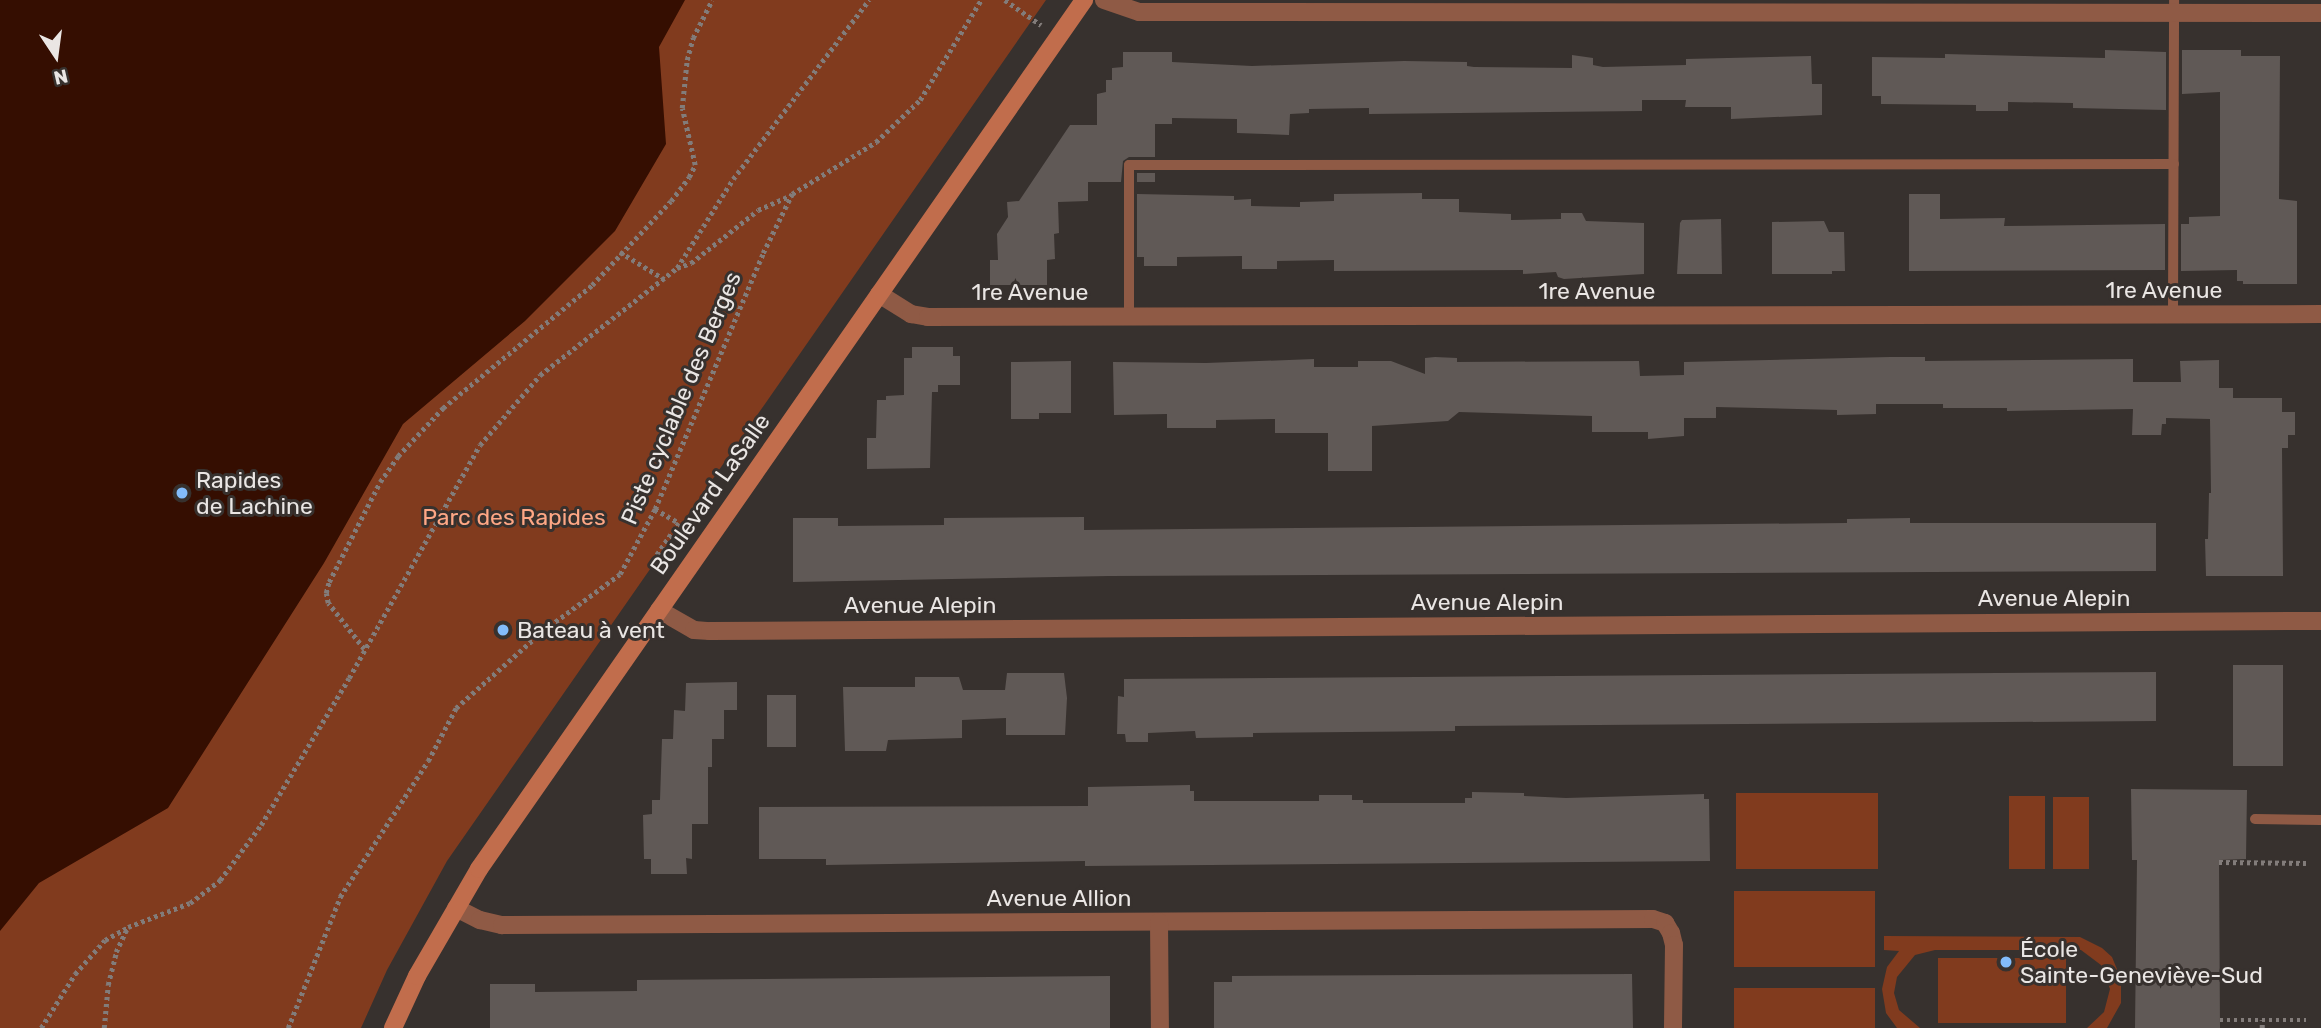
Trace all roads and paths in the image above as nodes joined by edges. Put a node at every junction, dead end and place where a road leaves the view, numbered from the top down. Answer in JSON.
{"nodes":[{"id":1,"x":712,"y":0,"type":"edge"},
{"id":2,"x":869,"y":0,"type":"edge"},
{"id":3,"x":981,"y":0,"type":"edge"},
{"id":4,"x":1005,"y":0,"type":"edge"},
{"id":5,"x":1084,"y":0,"type":"edge"},
{"id":6,"x":1104,"y":0,"type":"edge"},
{"id":7,"x":2174,"y":6,"type":"edge"},
{"id":8,"x":2321,"y":13,"type":"edge"},
{"id":9,"x":1042,"y":25,"type":"dead end"},
{"id":10,"x":2174,"y":164,"type":"junction"},
{"id":11,"x":792,"y":194,"type":"junction"},
{"id":12,"x":620,"y":252,"type":"junction"},
{"id":13,"x":677,"y":268,"type":"junction"},
{"id":14,"x":664,"y":279,"type":"junction"},
{"id":15,"x":879,"y":294,"type":"junction"},
{"id":16,"x":2173,"y":314,"type":"junction"},
{"id":17,"x":2321,"y":314,"type":"edge"},
{"id":18,"x":1129,"y":316,"type":"junction"},
{"id":19,"x":655,"y":509,"type":"junction"},
{"id":20,"x":667,"y":566,"type":"dead end"},
{"id":21,"x":659,"y":610,"type":"junction"},
{"id":22,"x":2321,"y":621,"type":"edge"},
{"id":23,"x":364,"y":649,"type":"junction"},
{"id":24,"x":2255,"y":819,"type":"dead end"},
{"id":25,"x":2321,"y":820,"type":"edge"},
{"id":26,"x":2219,"y":862,"type":"dead end"},
{"id":27,"x":2306,"y":863,"type":"dead end"},
{"id":28,"x":456,"y":908,"type":"junction"},
{"id":29,"x":1159,"y":922,"type":"junction"},
{"id":30,"x":128,"y":927,"type":"junction"},
{"id":31,"x":2220,"y":1020,"type":"dead end"},
{"id":32,"x":2262,"y":1020,"type":"junction"},
{"id":33,"x":2306,"y":1020,"type":"dead end"},
{"id":34,"x":41,"y":1028,"type":"edge"},
{"id":35,"x":104,"y":1028,"type":"edge"},
{"id":36,"x":288,"y":1028,"type":"edge"},
{"id":37,"x":393,"y":1028,"type":"edge"},
{"id":38,"x":1160,"y":1028,"type":"edge"},
{"id":39,"x":1674,"y":1028,"type":"edge"},
{"id":40,"x":2262,"y":1028,"type":"edge"}],
"edges":[{"from":1,"to":12,"type":"path"},
{"from":2,"to":13,"type":"path"},
{"from":3,"to":11,"type":"path"},
{"from":4,"to":9,"type":"path"},
{"from":5,"to":15,"type":"main road","name":"Boulevard LaSalle"},
{"from":6,"to":7,"type":"street"},
{"from":7,"to":8,"type":"street"},
{"from":7,"to":10,"type":"lane"},
{"from":10,"to":16,"type":"lane"},
{"from":10,"to":18,"type":"lane"},
{"from":11,"to":13,"type":"path"},
{"from":11,"to":19,"type":"path","name":"Piste cyclable des Berges"},
{"from":12,"to":14,"type":"path"},
{"from":12,"to":23,"type":"path"},
{"from":13,"to":14,"type":"path"},
{"from":14,"to":23,"type":"path"},
{"from":15,"to":18,"type":"street","name":"1re Avenue"},
{"from":15,"to":21,"type":"main road","name":"Boulevard LaSalle"},
{"from":16,"to":17,"type":"street","name":"1re Avenue"},
{"from":16,"to":18,"type":"street","name":"1re Avenue"},
{"from":19,"to":20,"type":"path"},
{"from":19,"to":36,"type":"path","name":"Piste cyclable des Berges"},
{"from":21,"to":22,"type":"street","name":"Avenue Alepin"},
{"from":21,"to":28,"type":"main road","name":"Boulevard LaSalle"},
{"from":23,"to":30,"type":"path"},
{"from":24,"to":25,"type":"lane"},
{"from":26,"to":27,"type":"path"},
{"from":28,"to":29,"type":"street","name":"Avenue Allion"},
{"from":28,"to":37,"type":"main road","name":"Boulevard LaSalle"},
{"from":29,"to":38,"type":"street"},
{"from":29,"to":39,"type":"street","name":"Avenue Allion"},
{"from":30,"to":34,"type":"path"},
{"from":30,"to":35,"type":"path"},
{"from":31,"to":32,"type":"path"},
{"from":32,"to":33,"type":"path"},
{"from":32,"to":40,"type":"path"}]}
